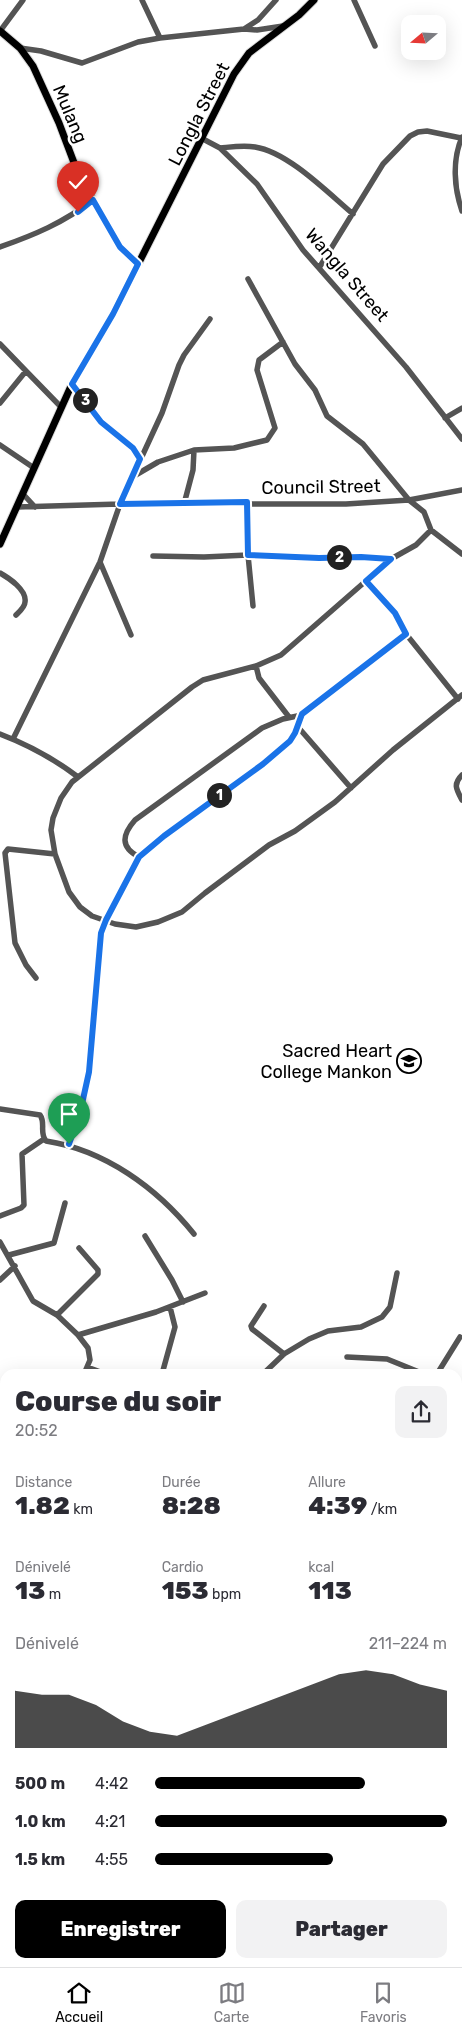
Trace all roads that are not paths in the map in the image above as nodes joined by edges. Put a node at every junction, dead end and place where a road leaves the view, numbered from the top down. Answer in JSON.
{"nodes":[{"id":1,"x":23,"y":0,"type":"edge"},
{"id":2,"x":142,"y":0,"type":"edge"},
{"id":3,"x":276,"y":0,"type":"edge"},
{"id":4,"x":314,"y":0,"type":"edge"},
{"id":5,"x":354,"y":0,"type":"edge"},
{"id":6,"x":286,"y":26,"type":"junction"},
{"id":7,"x":244,"y":29,"type":"junction"},
{"id":8,"x":0,"y":31,"type":"edge"},
{"id":9,"x":160,"y":38,"type":"junction"},
{"id":10,"x":376,"y":46,"type":"dead end"},
{"id":11,"x":20,"y":48,"type":"junction"},
{"id":12,"x":462,"y":137,"type":"edge"},
{"id":13,"x":203,"y":139,"type":"junction"},
{"id":14,"x":220,"y":148,"type":"junction"},
{"id":15,"x":459,"y":177,"type":"edge"},
{"id":16,"x":93,"y":200,"type":"junction"},
{"id":17,"x":462,"y":211,"type":"edge"},
{"id":18,"x":353,"y":214,"type":"junction"},
{"id":19,"x":0,"y":248,"type":"edge"},
{"id":20,"x":138,"y":264,"type":"junction"},
{"id":21,"x":319,"y":268,"type":"junction"},
{"id":22,"x":248,"y":279,"type":"dead end"},
{"id":23,"x":210,"y":319,"type":"dead end"},
{"id":24,"x":283,"y":342,"type":"junction"},
{"id":25,"x":0,"y":344,"type":"edge"},
{"id":26,"x":26,"y":371,"type":"junction"},
{"id":27,"x":72,"y":384,"type":"junction"},
{"id":28,"x":0,"y":403,"type":"edge"},
{"id":29,"x":61,"y":407,"type":"junction"},
{"id":30,"x":462,"y":408,"type":"edge"},
{"id":31,"x":445,"y":418,"type":"junction"},
{"id":32,"x":462,"y":439,"type":"edge"},
{"id":33,"x":0,"y":445,"type":"edge"},
{"id":34,"x":133,"y":448,"type":"junction"},
{"id":35,"x":144,"y":449,"type":"junction"},
{"id":36,"x":194,"y":450,"type":"junction"},
{"id":37,"x":140,"y":459,"type":"junction"},
{"id":38,"x":34,"y":468,"type":"junction"},
{"id":39,"x":134,"y":476,"type":"junction"},
{"id":40,"x":462,"y":490,"type":"edge"},
{"id":41,"x":23,"y":494,"type":"junction"},
{"id":42,"x":409,"y":500,"type":"junction"},
{"id":43,"x":247,"y":502,"type":"junction"},
{"id":44,"x":120,"y":504,"type":"junction"},
{"id":45,"x":184,"y":504,"type":"junction"},
{"id":46,"x":35,"y":506,"type":"junction"},
{"id":47,"x":17,"y":507,"type":"junction"},
{"id":48,"x":431,"y":530,"type":"junction"},
{"id":49,"x":0,"y":544,"type":"edge"},
{"id":50,"x":462,"y":554,"type":"edge"},
{"id":51,"x":248,"y":555,"type":"junction"},
{"id":52,"x":153,"y":556,"type":"dead end"},
{"id":53,"x":391,"y":559,"type":"junction"},
{"id":54,"x":100,"y":562,"type":"junction"},
{"id":55,"x":0,"y":573,"type":"edge"},
{"id":56,"x":366,"y":581,"type":"junction"},
{"id":57,"x":253,"y":606,"type":"dead end"},
{"id":58,"x":16,"y":615,"type":"dead end"},
{"id":59,"x":406,"y":634,"type":"junction"},
{"id":60,"x":131,"y":635,"type":"dead end"},
{"id":61,"x":256,"y":666,"type":"junction"},
{"id":62,"x":460,"y":697,"type":"edge"},
{"id":63,"x":302,"y":714,"type":"junction"},
{"id":64,"x":289,"y":717,"type":"junction"},
{"id":65,"x":298,"y":727,"type":"junction"},
{"id":66,"x":0,"y":734,"type":"edge"},
{"id":67,"x":13,"y":739,"type":"junction"},
{"id":68,"x":462,"y":775,"type":"edge"},
{"id":69,"x":78,"y":777,"type":"junction"},
{"id":70,"x":351,"y":788,"type":"junction"},
{"id":71,"x":462,"y":800,"type":"edge"},
{"id":72,"x":55,"y":854,"type":"junction"},
{"id":73,"x":139,"y":857,"type":"junction"},
{"id":74,"x":106,"y":920,"type":"junction"},
{"id":75,"x":36,"y":978,"type":"dead end"},
{"id":76,"x":0,"y":1109,"type":"edge"},
{"id":77,"x":44,"y":1138,"type":"junction"},
{"id":78,"x":69,"y":1144,"type":"junction"},
{"id":79,"x":65,"y":1203,"type":"dead end"},
{"id":80,"x":0,"y":1216,"type":"edge"},
{"id":81,"x":194,"y":1234,"type":"dead end"},
{"id":82,"x":145,"y":1236,"type":"dead end"},
{"id":83,"x":0,"y":1242,"type":"edge"},
{"id":84,"x":79,"y":1248,"type":"dead end"},
{"id":85,"x":9,"y":1255,"type":"junction"},
{"id":86,"x":16,"y":1266,"type":"junction"},
{"id":87,"x":397,"y":1273,"type":"dead end"},
{"id":88,"x":0,"y":1280,"type":"edge"},
{"id":89,"x":205,"y":1293,"type":"dead end"},
{"id":90,"x":183,"y":1302,"type":"junction"},
{"id":91,"x":264,"y":1306,"type":"dead end"},
{"id":92,"x":170,"y":1307,"type":"junction"},
{"id":93,"x":57,"y":1315,"type":"junction"},
{"id":94,"x":78,"y":1335,"type":"junction"},
{"id":95,"x":460,"y":1337,"type":"dead end"},
{"id":96,"x":284,"y":1354,"type":"junction"},
{"id":97,"x":347,"y":1358,"type":"dead end"},
{"id":98,"x":87,"y":1367,"type":"joint"},
{"id":99,"x":92,"y":1369,"type":"edge"},
{"id":100,"x":163,"y":1369,"type":"edge"},
{"id":101,"x":268,"y":1369,"type":"edge"},
{"id":102,"x":412,"y":1369,"type":"edge"},
{"id":103,"x":440,"y":1369,"type":"edge"}],
"edges":[{"from":1,"to":8,"type":"street"},
{"from":2,"to":9,"type":"street"},
{"from":3,"to":7,"type":"street"},
{"from":4,"to":6,"type":"main road","name":"Longla Street"},
{"from":5,"to":10,"type":"street"},
{"from":6,"to":7,"type":"street"},
{"from":6,"to":13,"type":"main road","name":"Longla Street"},
{"from":7,"to":9,"type":"street"},
{"from":8,"to":11,"type":"main road","name":"Mulang"},
{"from":9,"to":11,"type":"street"},
{"from":11,"to":16,"type":"main road","name":"Mulang"},
{"from":12,"to":15,"type":"street"},
{"from":12,"to":18,"type":"street"},
{"from":13,"to":14,"type":"street","name":"Wangla Street"},
{"from":13,"to":20,"type":"main road","name":"Longla Street"},
{"from":14,"to":18,"type":"street"},
{"from":14,"to":21,"type":"street","name":"Wangla Street"},
{"from":15,"to":17,"type":"street"},
{"from":16,"to":19,"type":"street"},
{"from":16,"to":20,"type":"main road","name":"Mulang"},
{"from":18,"to":21,"type":"street"},
{"from":20,"to":27,"type":"main road","name":"Longla Street"},
{"from":21,"to":31,"type":"street","name":"Wangla Street"},
{"from":22,"to":24,"type":"street"},
{"from":23,"to":35,"type":"street"},
{"from":24,"to":36,"type":"street"},
{"from":24,"to":42,"type":"street"},
{"from":25,"to":26,"type":"street"},
{"from":26,"to":28,"type":"street"},
{"from":26,"to":29,"type":"street"},
{"from":27,"to":29,"type":"main road","name":"Longla Street"},
{"from":27,"to":34,"type":"street"},
{"from":29,"to":38,"type":"main road","name":"Longla Street"},
{"from":30,"to":31,"type":"street"},
{"from":31,"to":32,"type":"street","name":"Wangla Street"},
{"from":33,"to":38,"type":"street"},
{"from":34,"to":35,"type":"street"},
{"from":34,"to":37,"type":"street"},
{"from":35,"to":37,"type":"street"},
{"from":36,"to":39,"type":"street"},
{"from":36,"to":45,"type":"street"},
{"from":37,"to":39,"type":"street"},
{"from":38,"to":41,"type":"main road","name":"Longla Street"},
{"from":39,"to":44,"type":"street"},
{"from":40,"to":42,"type":"street","name":"Council Street"},
{"from":41,"to":46,"type":"street"},
{"from":41,"to":47,"type":"main road","name":"Longla Street"},
{"from":42,"to":43,"type":"street","name":"Council Street"},
{"from":42,"to":48,"type":"street"},
{"from":43,"to":45,"type":"street","name":"Council Street"},
{"from":43,"to":51,"type":"street"},
{"from":44,"to":45,"type":"street","name":"Council Street"},
{"from":44,"to":46,"type":"street","name":"Council Street"},
{"from":44,"to":54,"type":"street"},
{"from":46,"to":47,"type":"street","name":"Council Street"},
{"from":47,"to":49,"type":"main road","name":"Longla Street"},
{"from":48,"to":50,"type":"street"},
{"from":48,"to":53,"type":"street"},
{"from":51,"to":52,"type":"street"},
{"from":51,"to":53,"type":"street"},
{"from":51,"to":57,"type":"street"},
{"from":53,"to":56,"type":"street"},
{"from":54,"to":60,"type":"street"},
{"from":54,"to":67,"type":"street"},
{"from":55,"to":58,"type":"street"},
{"from":56,"to":59,"type":"street"},
{"from":56,"to":61,"type":"street"},
{"from":59,"to":62,"type":"street"},
{"from":59,"to":63,"type":"street"},
{"from":61,"to":64,"type":"street"},
{"from":61,"to":69,"type":"street"},
{"from":62,"to":70,"type":"street"},
{"from":63,"to":64,"type":"street"},
{"from":63,"to":65,"type":"street"},
{"from":64,"to":73,"type":"street"},
{"from":65,"to":70,"type":"street"},
{"from":65,"to":73,"type":"street"},
{"from":66,"to":67,"type":"street"},
{"from":67,"to":69,"type":"street"},
{"from":68,"to":71,"type":"street"},
{"from":69,"to":72,"type":"street"},
{"from":70,"to":74,"type":"street"},
{"from":72,"to":74,"type":"street"},
{"from":72,"to":75,"type":"street"},
{"from":73,"to":74,"type":"street"},
{"from":74,"to":78,"type":"street"},
{"from":76,"to":77,"type":"street"},
{"from":77,"to":78,"type":"street"},
{"from":77,"to":80,"type":"street"},
{"from":78,"to":81,"type":"street"},
{"from":79,"to":85,"type":"street"},
{"from":82,"to":90,"type":"street"},
{"from":83,"to":85,"type":"street"},
{"from":84,"to":93,"type":"street"},
{"from":85,"to":86,"type":"street"},
{"from":86,"to":88,"type":"street"},
{"from":86,"to":93,"type":"street"},
{"from":87,"to":96,"type":"street"},
{"from":89,"to":90,"type":"street"},
{"from":90,"to":92,"type":"street"},
{"from":91,"to":96,"type":"street"},
{"from":92,"to":94,"type":"street"},
{"from":92,"to":100,"type":"street"},
{"from":93,"to":94,"type":"street"},
{"from":94,"to":98,"type":"street"},
{"from":95,"to":103,"type":"street"},
{"from":96,"to":101,"type":"street"},
{"from":97,"to":102,"type":"street"},
{"from":98,"to":99,"type":"street"}]}
